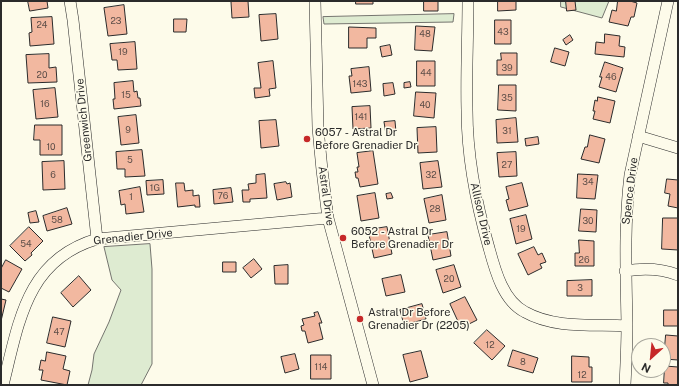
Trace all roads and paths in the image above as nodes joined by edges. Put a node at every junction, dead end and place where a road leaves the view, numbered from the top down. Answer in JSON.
{"nodes":[{"id":1,"x":70,"y":1,"type":"edge"},
{"id":2,"x":315,"y":1,"type":"edge"},
{"id":3,"x":468,"y":1,"type":"edge"},
{"id":4,"x":668,"y":1,"type":"edge"},
{"id":5,"x":638,"y":136,"type":"junction"},
{"id":6,"x":678,"y":148,"type":"edge"},
{"id":7,"x":328,"y":218,"type":"junction"},
{"id":8,"x":97,"y":239,"type":"junction"},
{"id":9,"x":625,"y":271,"type":"junction"},
{"id":10,"x":678,"y":275,"type":"edge"},
{"id":11,"x":627,"y":326,"type":"junction"},
{"id":12,"x":3,"y":385,"type":"edge"},
{"id":13,"x":373,"y":385,"type":"edge"},
{"id":14,"x":625,"y":385,"type":"edge"}],
"edges":[{"from":1,"to":8,"type":"street","name":"Greenwich Drive"},
{"from":2,"to":7,"type":"street","name":"Astral Drive"},
{"from":3,"to":11,"type":"street","name":"Allison Drive"},
{"from":4,"to":5,"type":"street","name":"Spence Drive"},
{"from":5,"to":6,"type":"street"},
{"from":5,"to":9,"type":"street","name":"Spence Drive"},
{"from":7,"to":8,"type":"street","name":"Grenadier Drive"},
{"from":7,"to":13,"type":"street","name":"Astral Drive"},
{"from":8,"to":12,"type":"street","name":"Grenadier Drive"},
{"from":9,"to":10,"type":"street"},
{"from":9,"to":11,"type":"street","name":"Spence Drive"},
{"from":11,"to":14,"type":"street","name":"Spence Drive"}]}
